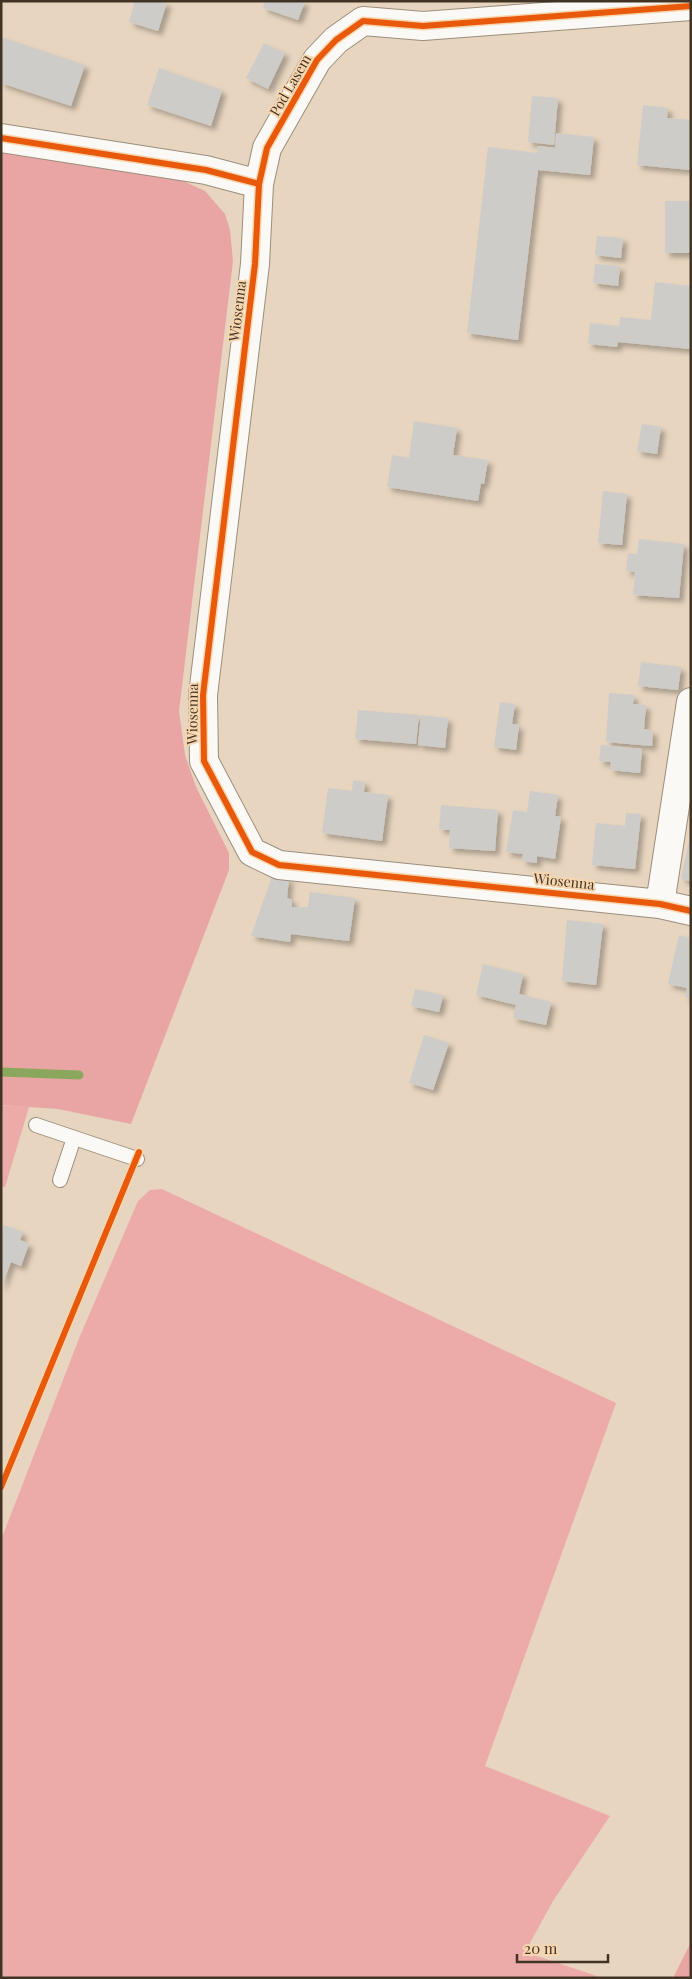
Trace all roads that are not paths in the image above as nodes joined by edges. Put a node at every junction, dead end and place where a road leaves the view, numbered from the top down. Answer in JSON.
{"nodes":[{"id":1,"x":691,"y":6,"type":"edge"},
{"id":2,"x":368,"y":11,"type":"edge"},
{"id":3,"x":1,"y":138,"type":"edge"},
{"id":4,"x":259,"y":184,"type":"junction"},
{"id":5,"x":691,"y":702,"type":"edge"},
{"id":6,"x":660,"y":904,"type":"junction"},
{"id":7,"x":691,"y":911,"type":"edge"},
{"id":8,"x":36,"y":1125,"type":"dead end"},
{"id":9,"x":74,"y":1138,"type":"junction"},
{"id":10,"x":137,"y":1159,"type":"dead end"},
{"id":11,"x":60,"y":1180,"type":"dead end"}],
"edges":[{"from":1,"to":2,"type":"street","name":"Pod Lasem"},
{"from":2,"to":4,"type":"street","name":"Pod Lasem"},
{"from":3,"to":4,"type":"street"},
{"from":4,"to":6,"type":"street","name":"Wiosenna"},
{"from":5,"to":6,"type":"street"},
{"from":6,"to":7,"type":"street","name":"Wiosenna"},
{"from":8,"to":9,"type":"lane"},
{"from":9,"to":10,"type":"lane"},
{"from":9,"to":11,"type":"lane"}]}
